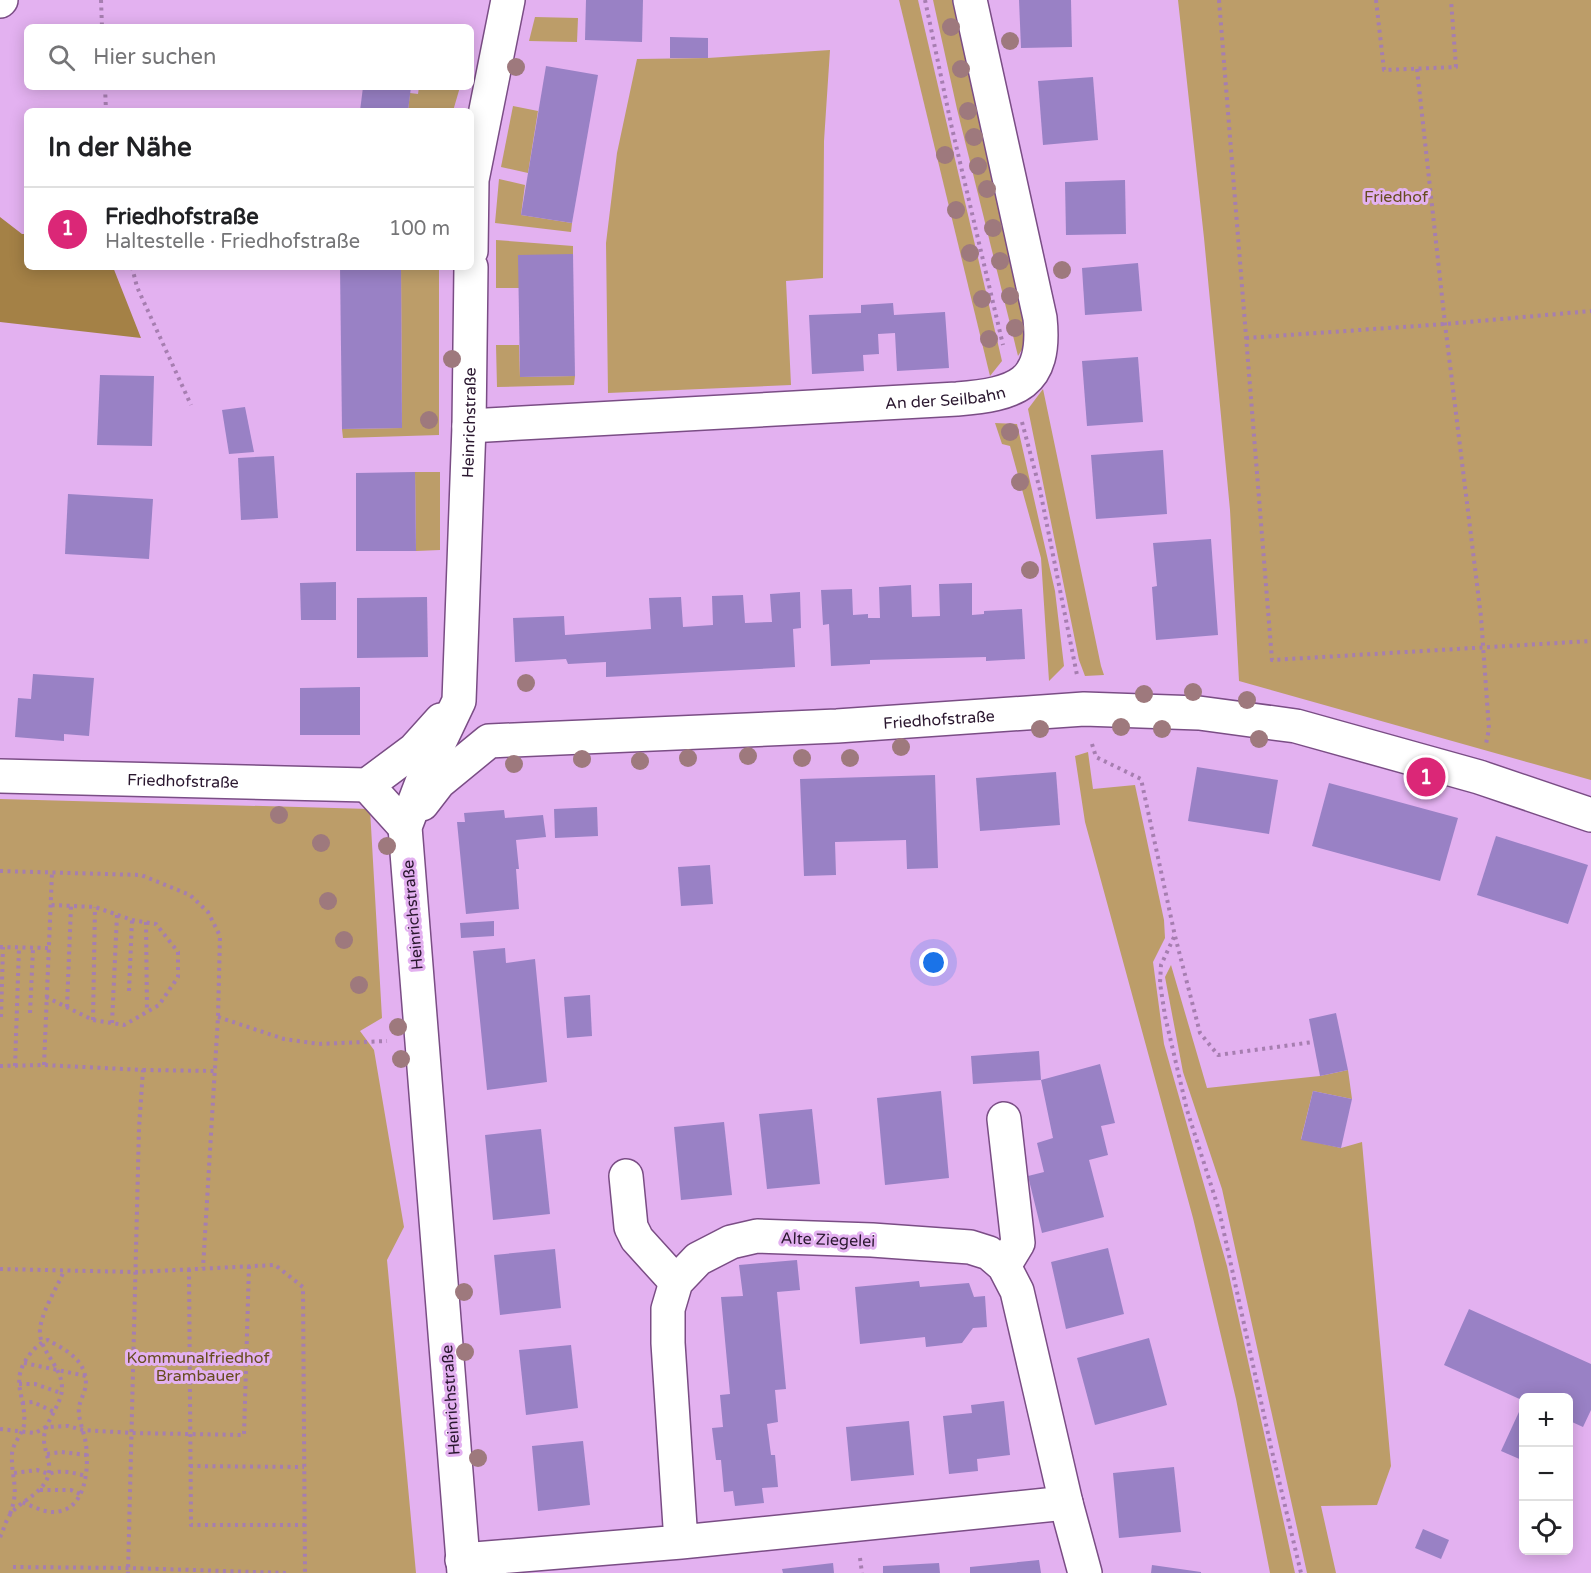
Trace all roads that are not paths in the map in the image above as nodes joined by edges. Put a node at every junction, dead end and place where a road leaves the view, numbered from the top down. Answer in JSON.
{"nodes":[{"id":1,"x":508,"y":0,"type":"edge"},
{"id":2,"x":970,"y":0,"type":"edge"},
{"id":3,"x":474,"y":170,"type":"edge"},
{"id":4,"x":471,"y":270,"type":"edge"},
{"id":5,"x":469,"y":426,"type":"junction"},
{"id":6,"x":459,"y":702,"type":"junction"},
{"id":7,"x":489,"y":741,"type":"junction"},
{"id":8,"x":0,"y":776,"type":"edge"},
{"id":9,"x":367,"y":785,"type":"junction"},
{"id":10,"x":1591,"y":815,"type":"edge"},
{"id":11,"x":405,"y":827,"type":"junction"},
{"id":12,"x":1004,"y":1119,"type":"dead end"},
{"id":13,"x":627,"y":1176,"type":"dead end"},
{"id":14,"x":1004,"y":1266,"type":"junction"},
{"id":15,"x":676,"y":1282,"type":"junction"},
{"id":16,"x":1066,"y":1503,"type":"junction"},
{"id":17,"x":681,"y":1542,"type":"junction"},
{"id":18,"x":463,"y":1567,"type":"edge"},
{"id":19,"x":1085,"y":1573,"type":"edge"}],
"edges":[{"from":1,"to":3,"type":"street"},
{"from":2,"to":5,"type":"street","name":"An der Seilbahn"},
{"from":4,"to":5,"type":"street","name":"Heinrichstraße"},
{"from":5,"to":6,"type":"street","name":"Heinrichstraße"},
{"from":6,"to":7,"type":"street"},
{"from":6,"to":9,"type":"street"},
{"from":6,"to":11,"type":"street","name":"Heinrichstraße"},
{"from":7,"to":10,"type":"street","name":"Friedhofstraße"},
{"from":7,"to":11,"type":"street"},
{"from":8,"to":9,"type":"street","name":"Friedhofstraße"},
{"from":9,"to":11,"type":"street"},
{"from":11,"to":18,"type":"street","name":"Heinrichstraße"},
{"from":12,"to":14,"type":"street"},
{"from":13,"to":15,"type":"street"},
{"from":14,"to":15,"type":"street","name":"Alte Ziegelei"},
{"from":14,"to":16,"type":"street"},
{"from":15,"to":17,"type":"street","name":"Alte Ziegelei"},
{"from":16,"to":17,"type":"street"},
{"from":16,"to":19,"type":"street"},
{"from":17,"to":18,"type":"street"}]}
